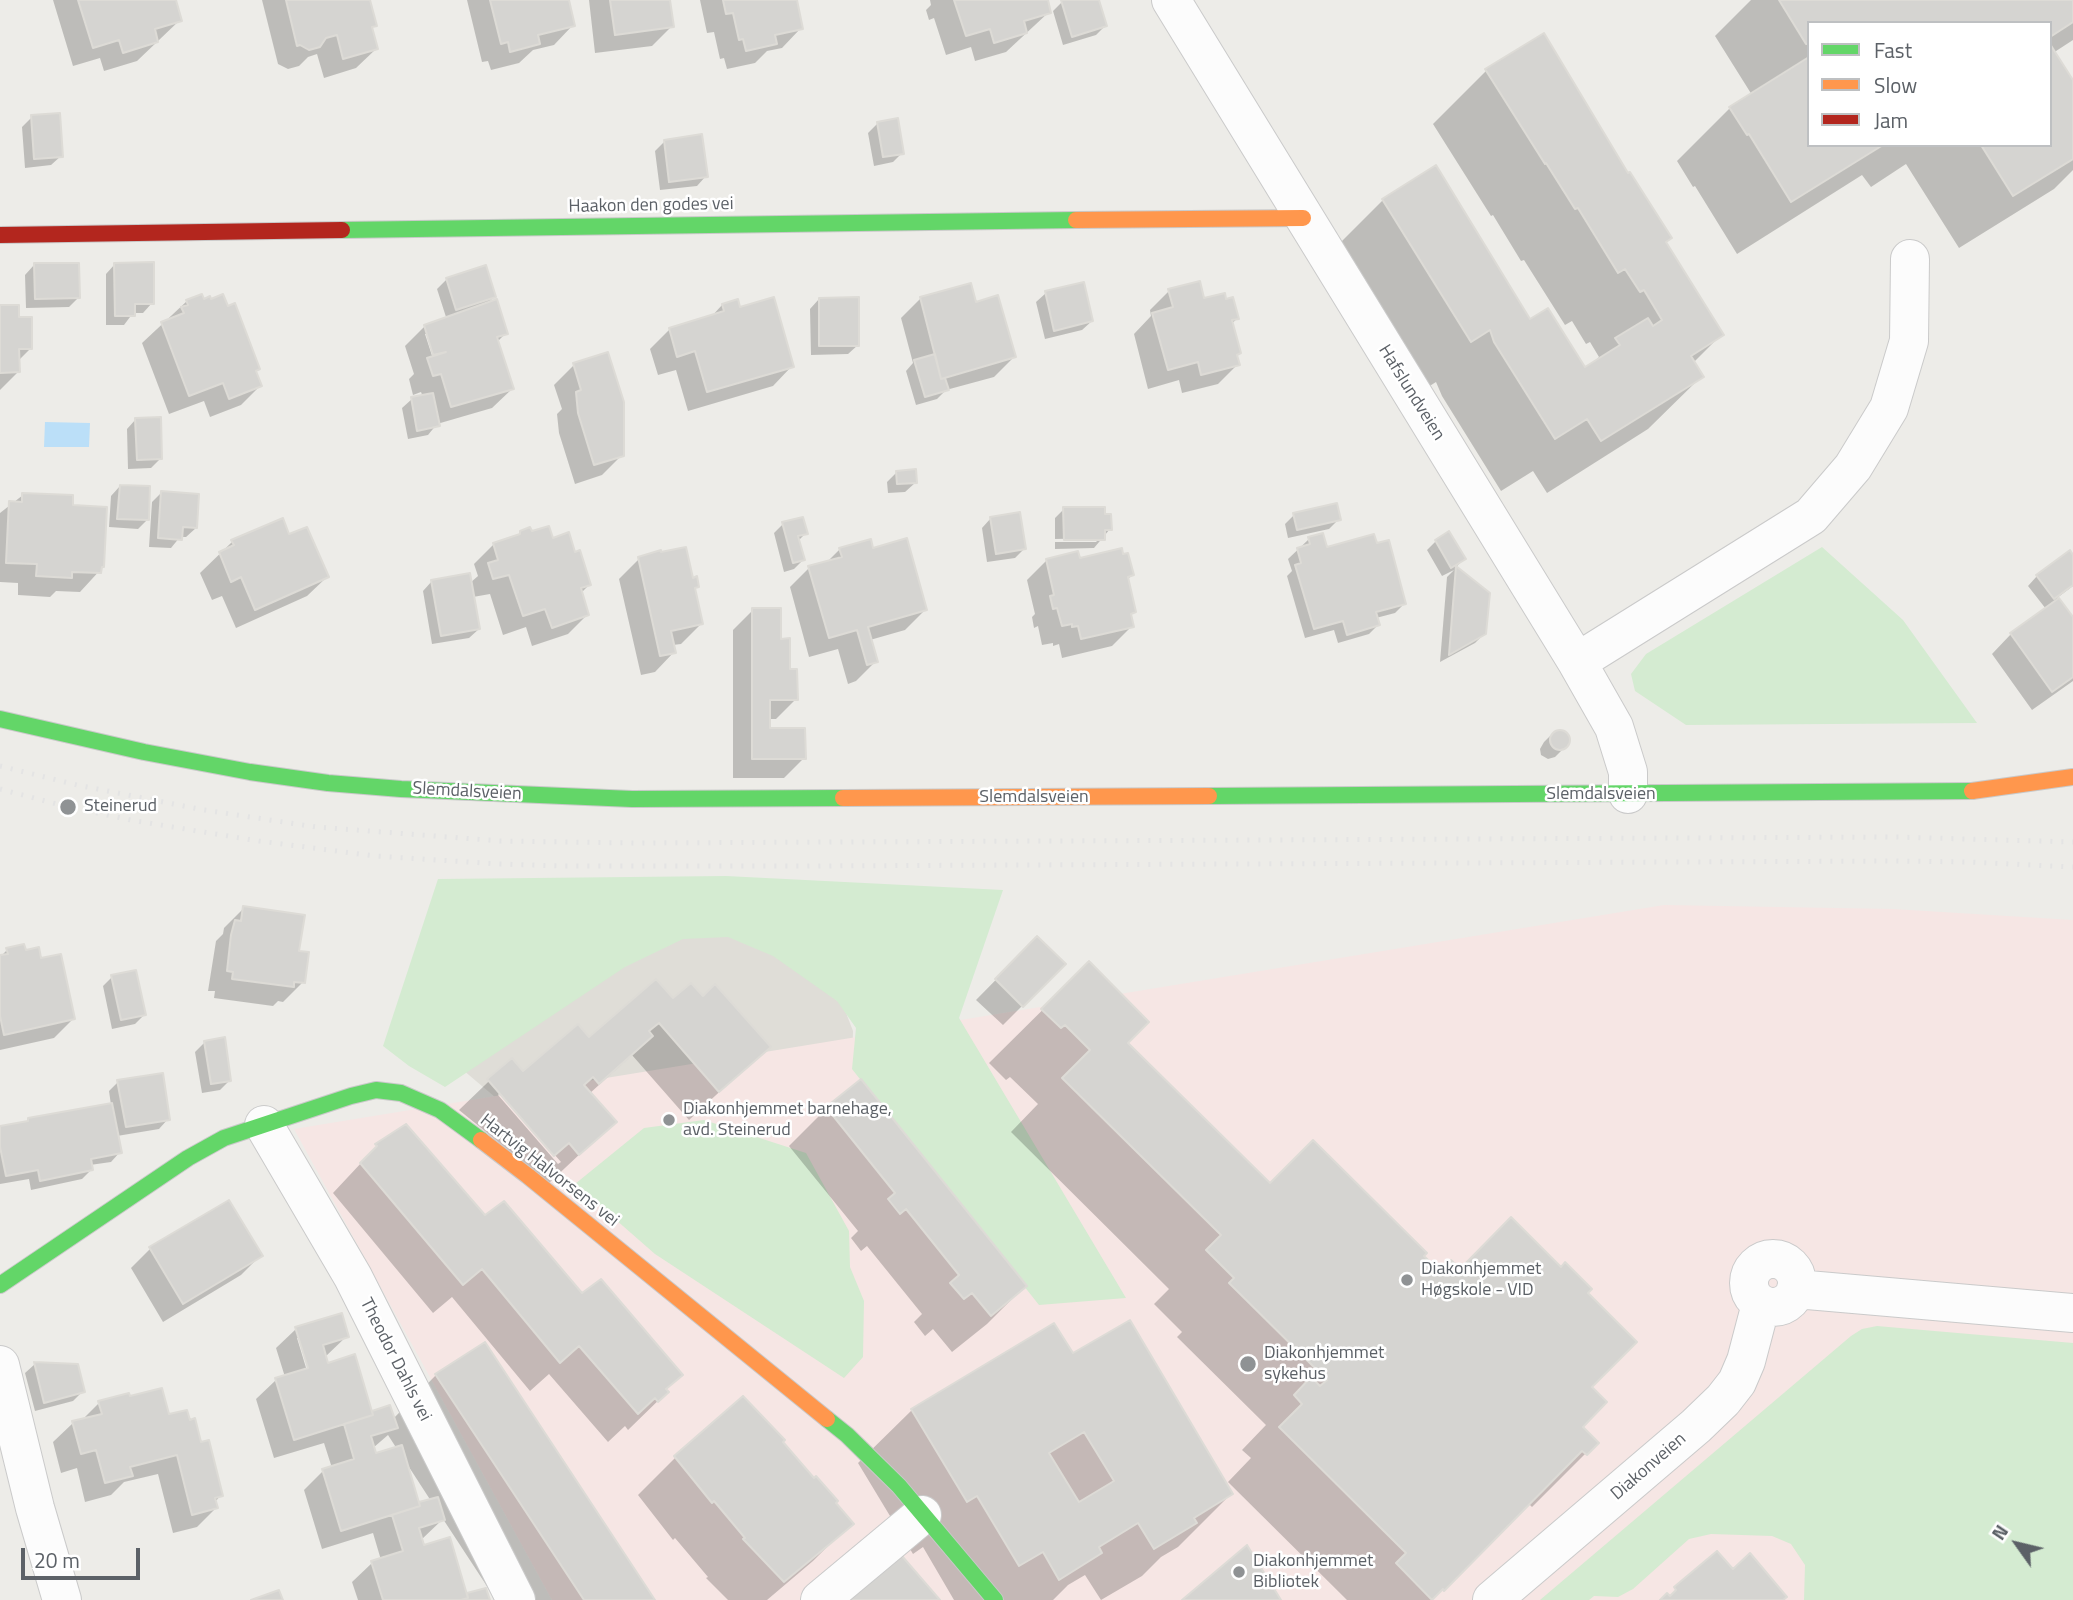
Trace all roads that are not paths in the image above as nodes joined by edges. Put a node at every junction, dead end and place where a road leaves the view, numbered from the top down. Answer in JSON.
{"nodes":[{"id":1,"x":1171,"y":0,"type":"edge"},
{"id":2,"x":1303,"y":218,"type":"junction"},
{"id":3,"x":0,"y":235,"type":"edge"},
{"id":4,"x":1910,"y":259,"type":"dead end"},
{"id":5,"x":1577,"y":662,"type":"junction"},
{"id":6,"x":0,"y":719,"type":"edge"},
{"id":7,"x":2073,"y":777,"type":"edge"},
{"id":8,"x":1628,"y":794,"type":"junction"},
{"id":9,"x":264,"y":1125,"type":"junction"},
{"id":10,"x":0,"y":1285,"type":"edge"},
{"id":11,"x":2073,"y":1313,"type":"edge"},
{"id":12,"x":0,"y":1365,"type":"edge"},
{"id":13,"x":922,"y":1515,"type":"junction"},
{"id":14,"x":62,"y":1600,"type":"edge"},
{"id":15,"x":516,"y":1600,"type":"edge"},
{"id":16,"x":820,"y":1600,"type":"edge"},
{"id":17,"x":995,"y":1600,"type":"edge"},
{"id":18,"x":1492,"y":1600,"type":"edge"}],
"edges":[{"from":1,"to":2,"type":"street","name":"Hafslundveien"},
{"from":2,"to":3,"type":"street","name":"Haakon den godes vei"},
{"from":2,"to":5,"type":"street","name":"Hafslundveien"},
{"from":4,"to":5,"type":"street"},
{"from":5,"to":8,"type":"street","name":"Hafslundveien"},
{"from":6,"to":8,"type":"street","name":"Slemdalsveien"},
{"from":7,"to":8,"type":"street","name":"Slemdalsveien"},
{"from":9,"to":10,"type":"street","name":"Hartvig Halvorsens vei"},
{"from":9,"to":13,"type":"street","name":"Hartvig Halvorsens vei"},
{"from":9,"to":15,"type":"street","name":"Theodor Dahls vei"},
{"from":11,"to":18,"type":"street","name":"Diakonveien"},
{"from":12,"to":14,"type":"street"},
{"from":13,"to":16,"type":"street"},
{"from":13,"to":17,"type":"street","name":"Hartvig Halvorsens vei"}]}
